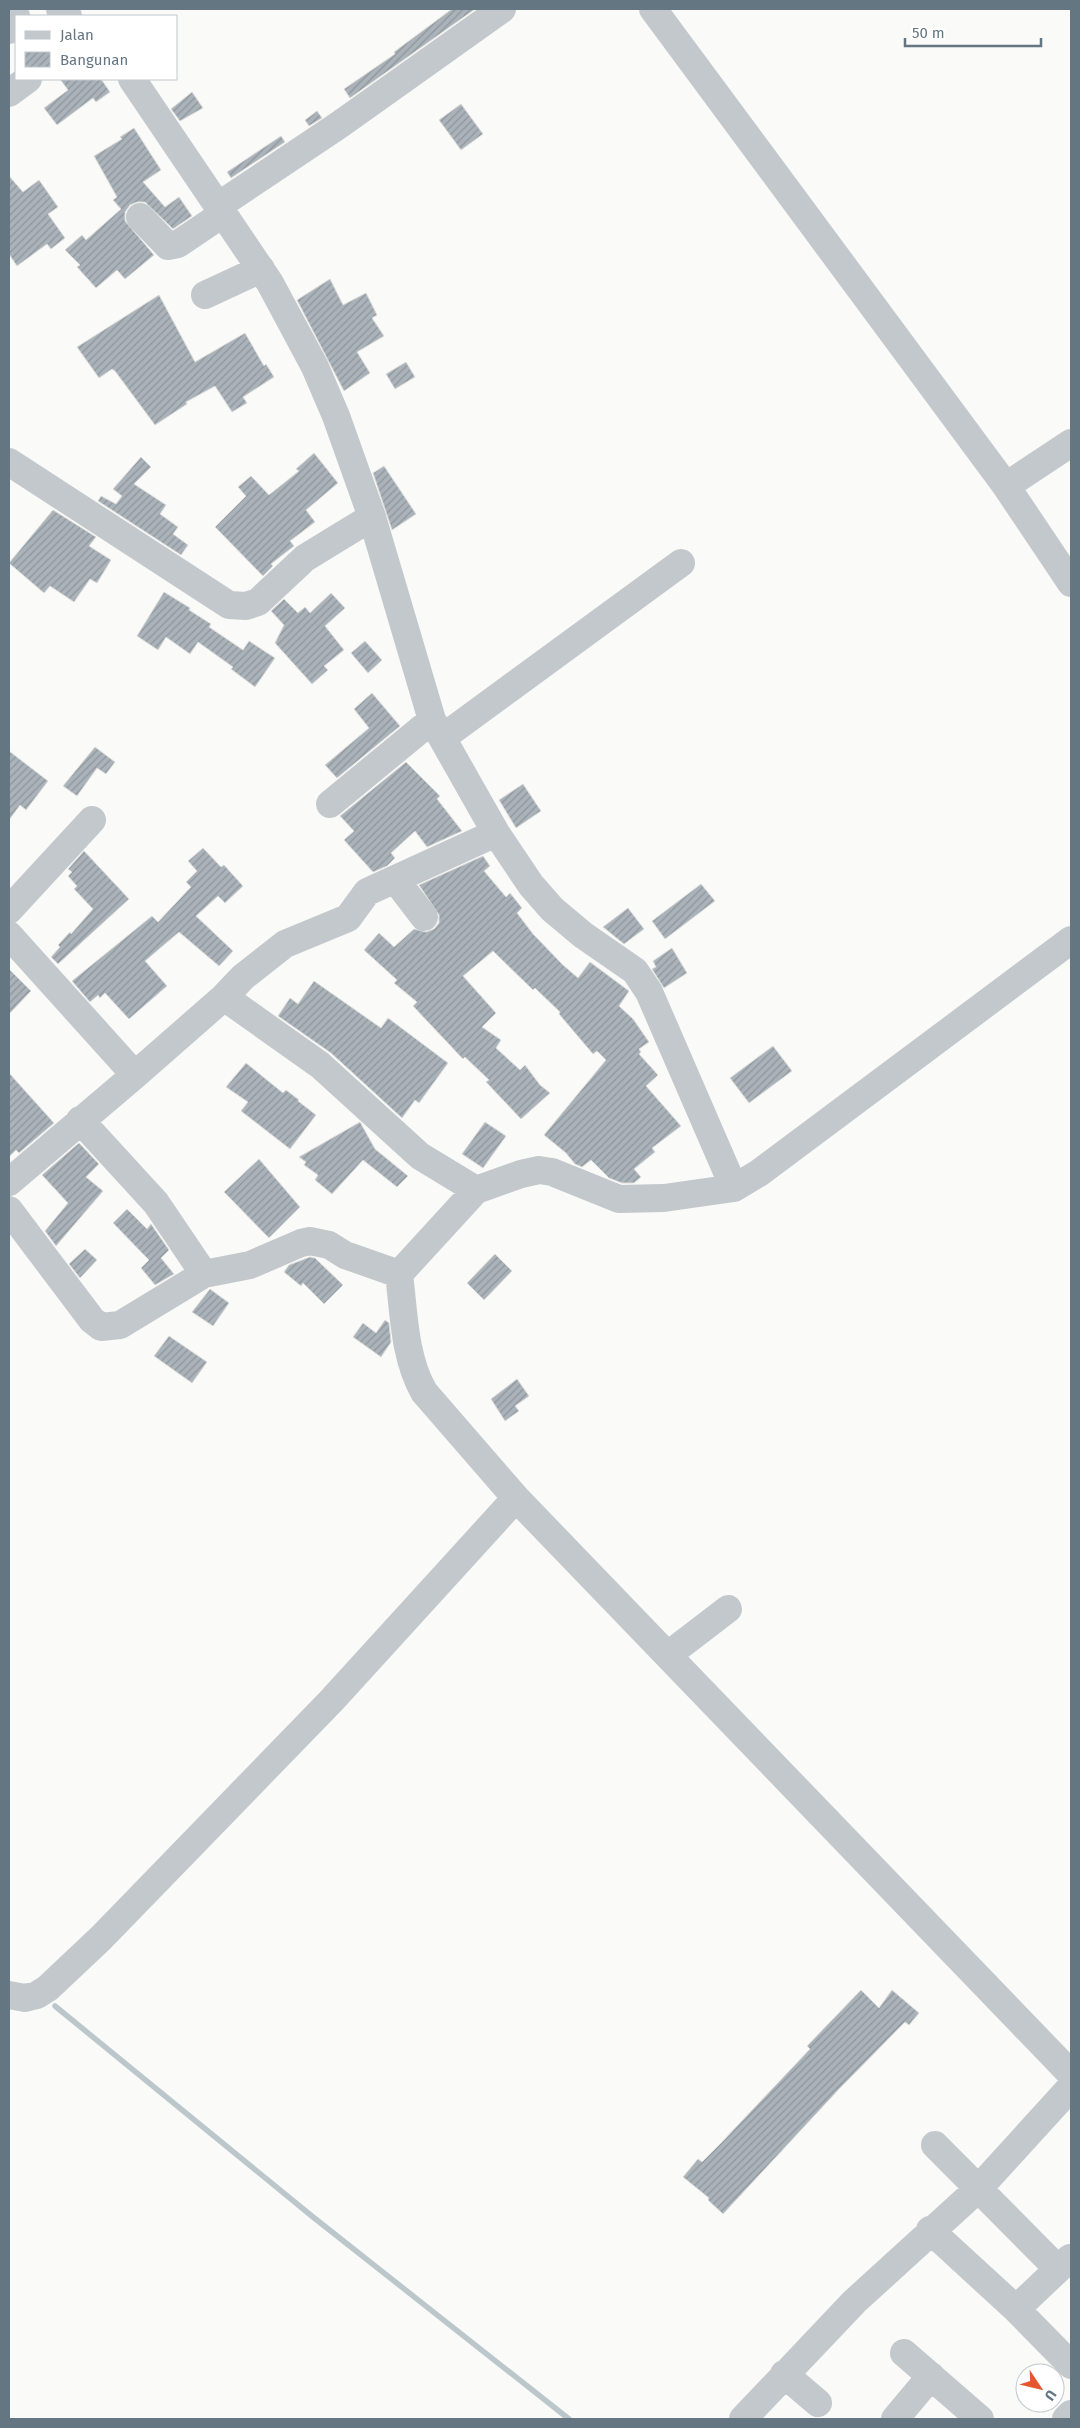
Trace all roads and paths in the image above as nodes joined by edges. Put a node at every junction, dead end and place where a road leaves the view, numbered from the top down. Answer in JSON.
{"nodes":[{"id":1,"x":502,"y":9,"type":"edge"},
{"id":2,"x":653,"y":9,"type":"edge"},
{"id":3,"x":15,"y":18,"type":"edge"},
{"id":4,"x":9,"y":30,"type":"edge"},
{"id":5,"x":27,"y":80,"type":"edge"},
{"id":6,"x":133,"y":80,"type":"edge"},
{"id":7,"x":9,"y":93,"type":"edge"},
{"id":8,"x":221,"y":209,"type":"junction"},
{"id":9,"x":140,"y":217,"type":"dead end"},
{"id":10,"x":261,"y":269,"type":"junction"},
{"id":11,"x":206,"y":295,"type":"dead end"},
{"id":12,"x":1071,"y":443,"type":"edge"},
{"id":13,"x":9,"y":462,"type":"edge"},
{"id":14,"x":1006,"y":486,"type":"junction"},
{"id":15,"x":372,"y":517,"type":"junction"},
{"id":16,"x":681,"y":564,"type":"dead end"},
{"id":17,"x":1071,"y":583,"type":"edge"},
{"id":18,"x":437,"y":729,"type":"junction"},
{"id":19,"x":330,"y":804,"type":"dead end"},
{"id":20,"x":92,"y":820,"type":"dead end"},
{"id":21,"x":496,"y":833,"type":"junction"},
{"id":22,"x":394,"y":879,"type":"junction"},
{"id":23,"x":9,"y":910,"type":"edge"},
{"id":24,"x":424,"y":917,"type":"dead end"},
{"id":25,"x":9,"y":935,"type":"edge"},
{"id":26,"x":1071,"y":940,"type":"edge"},
{"id":27,"x":224,"y":997,"type":"junction"},
{"id":28,"x":135,"y":1075,"type":"junction"},
{"id":29,"x":80,"y":1120,"type":"junction"},
{"id":30,"x":9,"y":1182,"type":"edge"},
{"id":31,"x":734,"y":1188,"type":"junction"},
{"id":32,"x":476,"y":1190,"type":"junction"},
{"id":33,"x":9,"y":1210,"type":"edge"},
{"id":34,"x":204,"y":1274,"type":"junction"},
{"id":35,"x":399,"y":1274,"type":"junction"},
{"id":36,"x":516,"y":1498,"type":"junction"},
{"id":37,"x":728,"y":1609,"type":"dead end"},
{"id":38,"x":668,"y":1656,"type":"junction"},
{"id":39,"x":9,"y":1995,"type":"edge"},
{"id":40,"x":1071,"y":2074,"type":"edge"},
{"id":41,"x":1071,"y":2087,"type":"edge"},
{"id":42,"x":935,"y":2146,"type":"dead end"},
{"id":43,"x":978,"y":2188,"type":"junction"},
{"id":44,"x":930,"y":2230,"type":"junction"},
{"id":45,"x":1065,"y":2263,"type":"edge"},
{"id":46,"x":1016,"y":2309,"type":"junction"},
{"id":47,"x":904,"y":2353,"type":"dead end"},
{"id":48,"x":1071,"y":2365,"type":"edge"},
{"id":49,"x":784,"y":2374,"type":"junction"},
{"id":50,"x":931,"y":2376,"type":"junction"},
{"id":51,"x":818,"y":2403,"type":"dead end"},
{"id":52,"x":1071,"y":2414,"type":"edge"},
{"id":53,"x":743,"y":2419,"type":"edge"},
{"id":54,"x":895,"y":2419,"type":"edge"},
{"id":55,"x":980,"y":2419,"type":"edge"},
{"id":56,"x":1066,"y":2419,"type":"edge"}],
"edges":[{"from":1,"to":8,"type":"street"},
{"from":2,"to":14,"type":"street"},
{"from":3,"to":4,"type":"street"},
{"from":5,"to":7,"type":"street"},
{"from":6,"to":8,"type":"street"},
{"from":8,"to":9,"type":"street"},
{"from":8,"to":10,"type":"street"},
{"from":10,"to":11,"type":"street"},
{"from":10,"to":15,"type":"street"},
{"from":12,"to":14,"type":"street"},
{"from":13,"to":15,"type":"street"},
{"from":14,"to":17,"type":"street"},
{"from":15,"to":18,"type":"street"},
{"from":16,"to":18,"type":"street"},
{"from":18,"to":19,"type":"street"},
{"from":18,"to":21,"type":"street"},
{"from":20,"to":23,"type":"street"},
{"from":21,"to":22,"type":"street"},
{"from":21,"to":31,"type":"street"},
{"from":22,"to":24,"type":"street"},
{"from":22,"to":27,"type":"street"},
{"from":25,"to":28,"type":"street"},
{"from":26,"to":31,"type":"street"},
{"from":27,"to":28,"type":"street"},
{"from":27,"to":32,"type":"street"},
{"from":28,"to":29,"type":"street"},
{"from":29,"to":30,"type":"street"},
{"from":29,"to":34,"type":"street"},
{"from":31,"to":32,"type":"street"},
{"from":32,"to":35,"type":"street"},
{"from":33,"to":34,"type":"street"},
{"from":34,"to":35,"type":"street"},
{"from":35,"to":36,"type":"street"},
{"from":36,"to":38,"type":"street"},
{"from":36,"to":39,"type":"street"},
{"from":37,"to":38,"type":"street"},
{"from":38,"to":40,"type":"street"},
{"from":41,"to":43,"type":"street"},
{"from":42,"to":43,"type":"street"},
{"from":43,"to":44,"type":"street"},
{"from":43,"to":45,"type":"street"},
{"from":44,"to":46,"type":"street"},
{"from":44,"to":49,"type":"street"},
{"from":45,"to":46,"type":"street"},
{"from":46,"to":48,"type":"street"},
{"from":47,"to":50,"type":"street"},
{"from":49,"to":51,"type":"street"},
{"from":49,"to":53,"type":"street"},
{"from":50,"to":54,"type":"street"},
{"from":50,"to":55,"type":"street"},
{"from":52,"to":56,"type":"street"}]}
